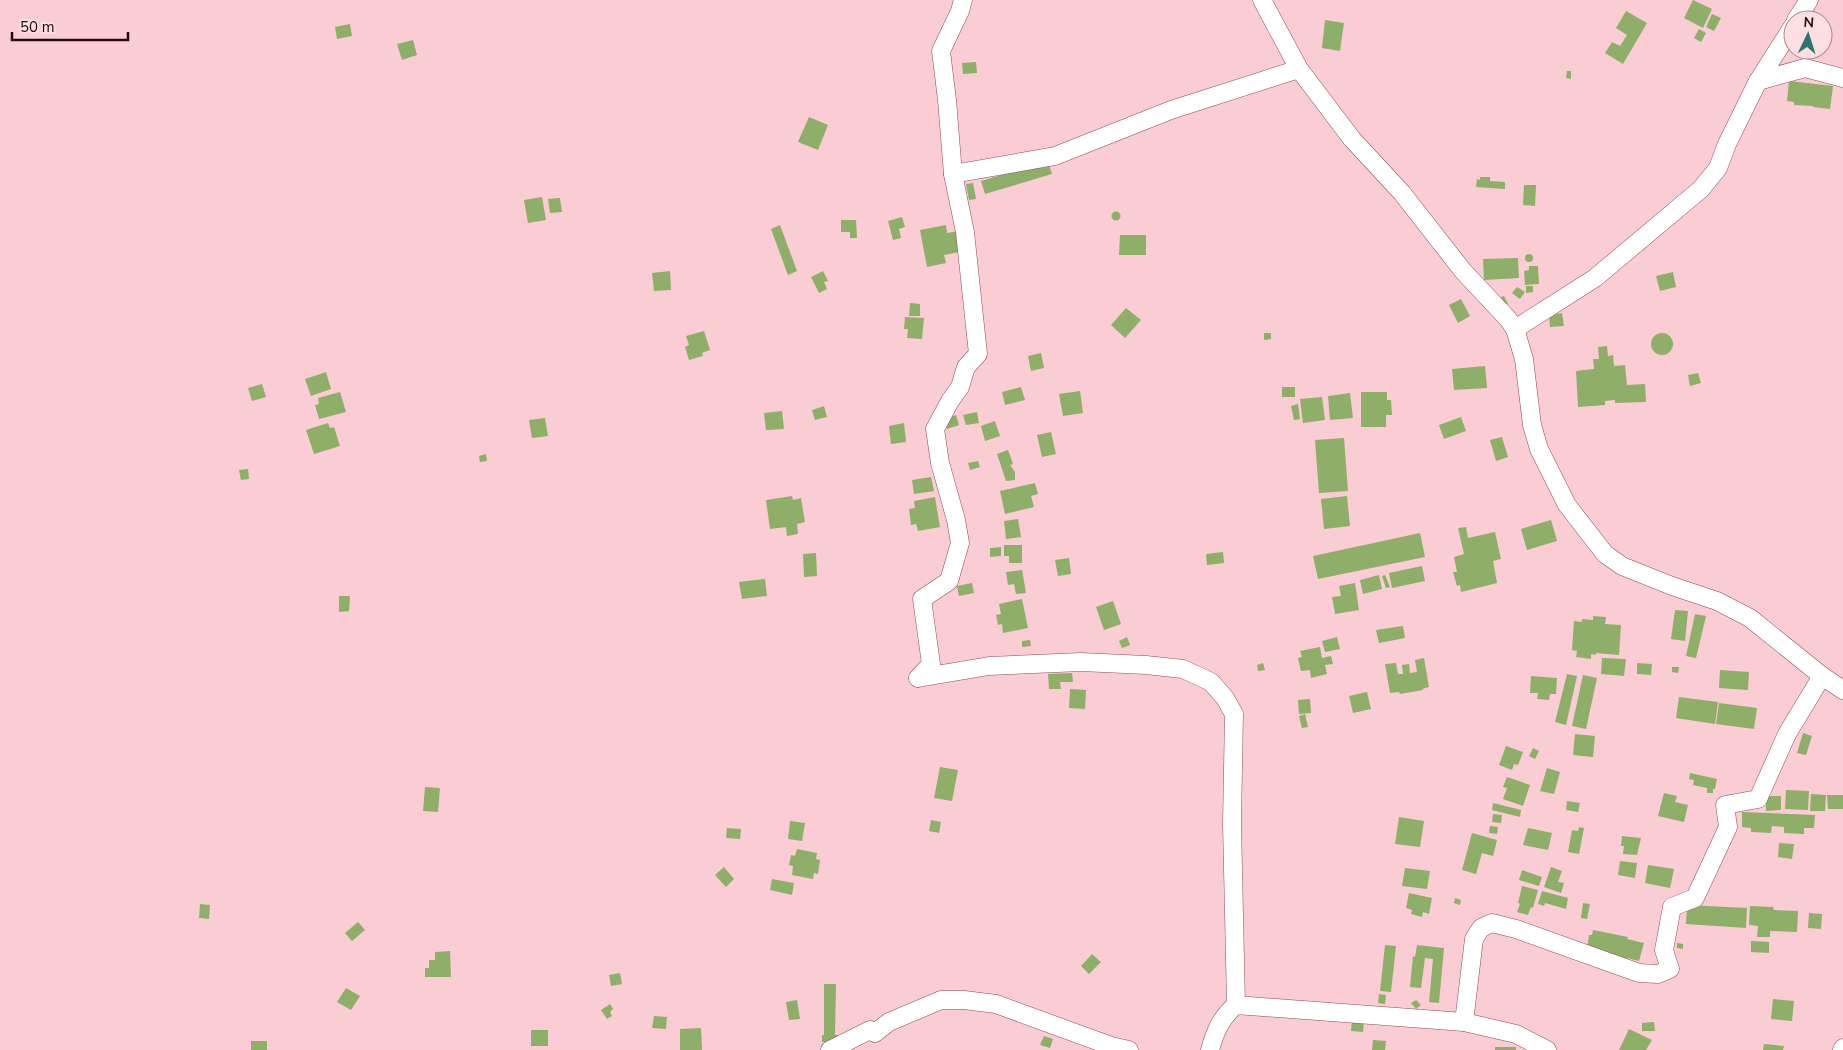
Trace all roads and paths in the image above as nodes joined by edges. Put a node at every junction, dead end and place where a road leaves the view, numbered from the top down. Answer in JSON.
{"nodes":[{"id":1,"x":963,"y":0,"type":"edge"},
{"id":2,"x":1262,"y":0,"type":"edge"},
{"id":3,"x":1783,"y":42,"type":"edge"},
{"id":4,"x":1299,"y":69,"type":"junction"},
{"id":5,"x":1843,"y":78,"type":"edge"},
{"id":6,"x":1758,"y":81,"type":"junction"},
{"id":7,"x":952,"y":174,"type":"junction"},
{"id":8,"x":1515,"y":329,"type":"junction"},
{"id":9,"x":1822,"y":676,"type":"junction"},
{"id":10,"x":1843,"y":690,"type":"edge"},
{"id":11,"x":1236,"y":1005,"type":"junction"},
{"id":12,"x":1464,"y":1022,"type":"junction"},
{"id":13,"x":830,"y":1050,"type":"edge"},
{"id":14,"x":1129,"y":1050,"type":"edge"},
{"id":15,"x":1210,"y":1050,"type":"edge"},
{"id":16,"x":1547,"y":1050,"type":"edge"}],
"edges":[{"from":1,"to":7,"type":"street"},
{"from":2,"to":4,"type":"street"},
{"from":3,"to":6,"type":"street"},
{"from":4,"to":7,"type":"street"},
{"from":4,"to":8,"type":"street"},
{"from":5,"to":6,"type":"street"},
{"from":6,"to":8,"type":"street"},
{"from":7,"to":11,"type":"street"},
{"from":8,"to":9,"type":"street"},
{"from":9,"to":10,"type":"street"},
{"from":9,"to":12,"type":"street"},
{"from":11,"to":12,"type":"street"},
{"from":11,"to":15,"type":"street"},
{"from":12,"to":16,"type":"street"},
{"from":13,"to":14,"type":"street"}]}
